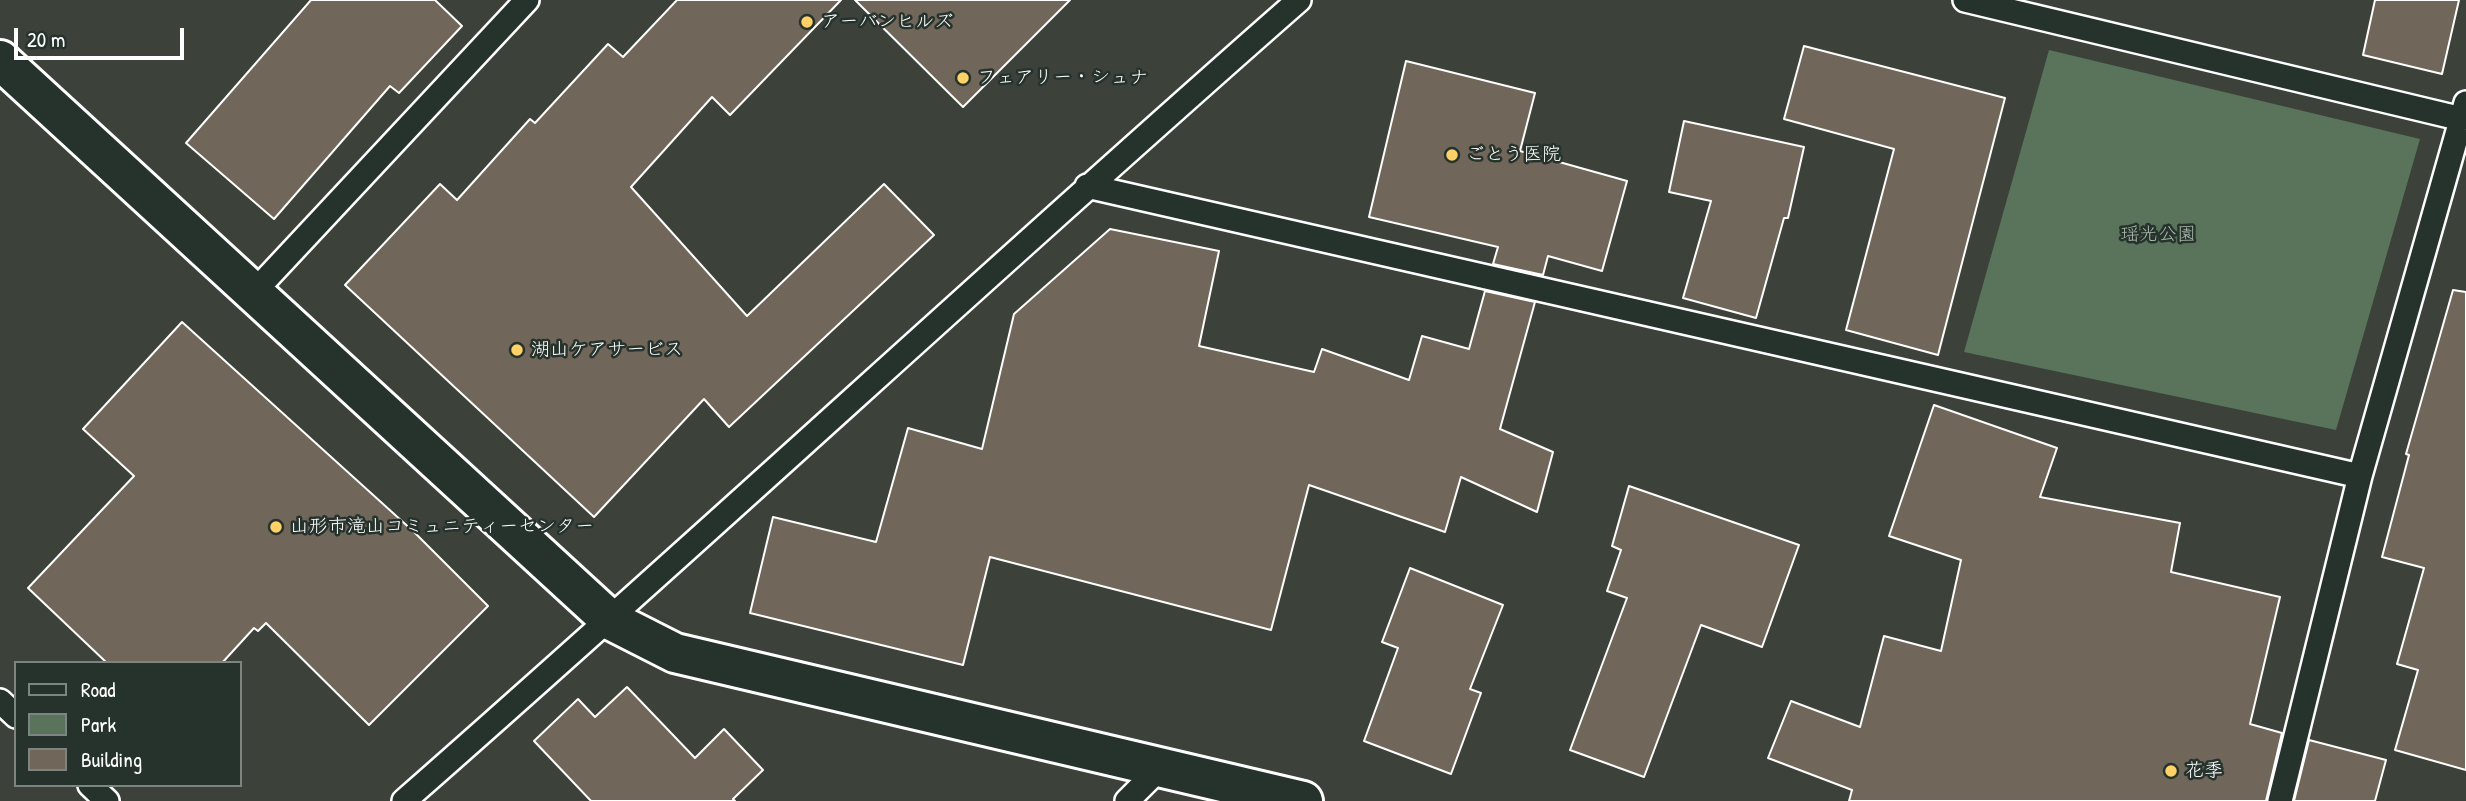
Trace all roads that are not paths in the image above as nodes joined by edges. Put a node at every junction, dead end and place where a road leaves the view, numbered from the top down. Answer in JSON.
{"nodes":[{"id":1,"x":527,"y":0,"type":"edge"},
{"id":2,"x":1298,"y":0,"type":"edge"},
{"id":3,"x":1965,"y":0,"type":"edge"},
{"id":4,"x":0,"y":60,"type":"edge"},
{"id":5,"x":2464,"y":111,"type":"edge"},
{"id":6,"x":1087,"y":186,"type":"junction"},
{"id":7,"x":255,"y":291,"type":"junction"},
{"id":8,"x":2360,"y":476,"type":"junction"},
{"id":9,"x":610,"y":620,"type":"junction"},
{"id":10,"x":0,"y":701,"type":"edge"},
{"id":11,"x":14,"y":714,"type":"edge"},
{"id":12,"x":1159,"y":769,"type":"junction"},
{"id":13,"x":92,"y":787,"type":"edge"},
{"id":14,"x":107,"y":801,"type":"edge"},
{"id":15,"x":404,"y":801,"type":"edge"},
{"id":16,"x":1127,"y":801,"type":"edge"},
{"id":17,"x":1303,"y":801,"type":"edge"},
{"id":18,"x":2280,"y":801,"type":"edge"}],
"edges":[{"from":1,"to":7,"type":"lane"},
{"from":2,"to":6,"type":"lane"},
{"from":3,"to":5,"type":"lane"},
{"from":4,"to":7,"type":"street"},
{"from":5,"to":8,"type":"lane"},
{"from":6,"to":8,"type":"lane"},
{"from":6,"to":9,"type":"lane"},
{"from":7,"to":9,"type":"street"},
{"from":8,"to":18,"type":"lane"},
{"from":9,"to":12,"type":"street"},
{"from":9,"to":15,"type":"lane"},
{"from":10,"to":11,"type":"lane"},
{"from":12,"to":16,"type":"lane"},
{"from":12,"to":17,"type":"street"},
{"from":13,"to":14,"type":"lane"}]}
